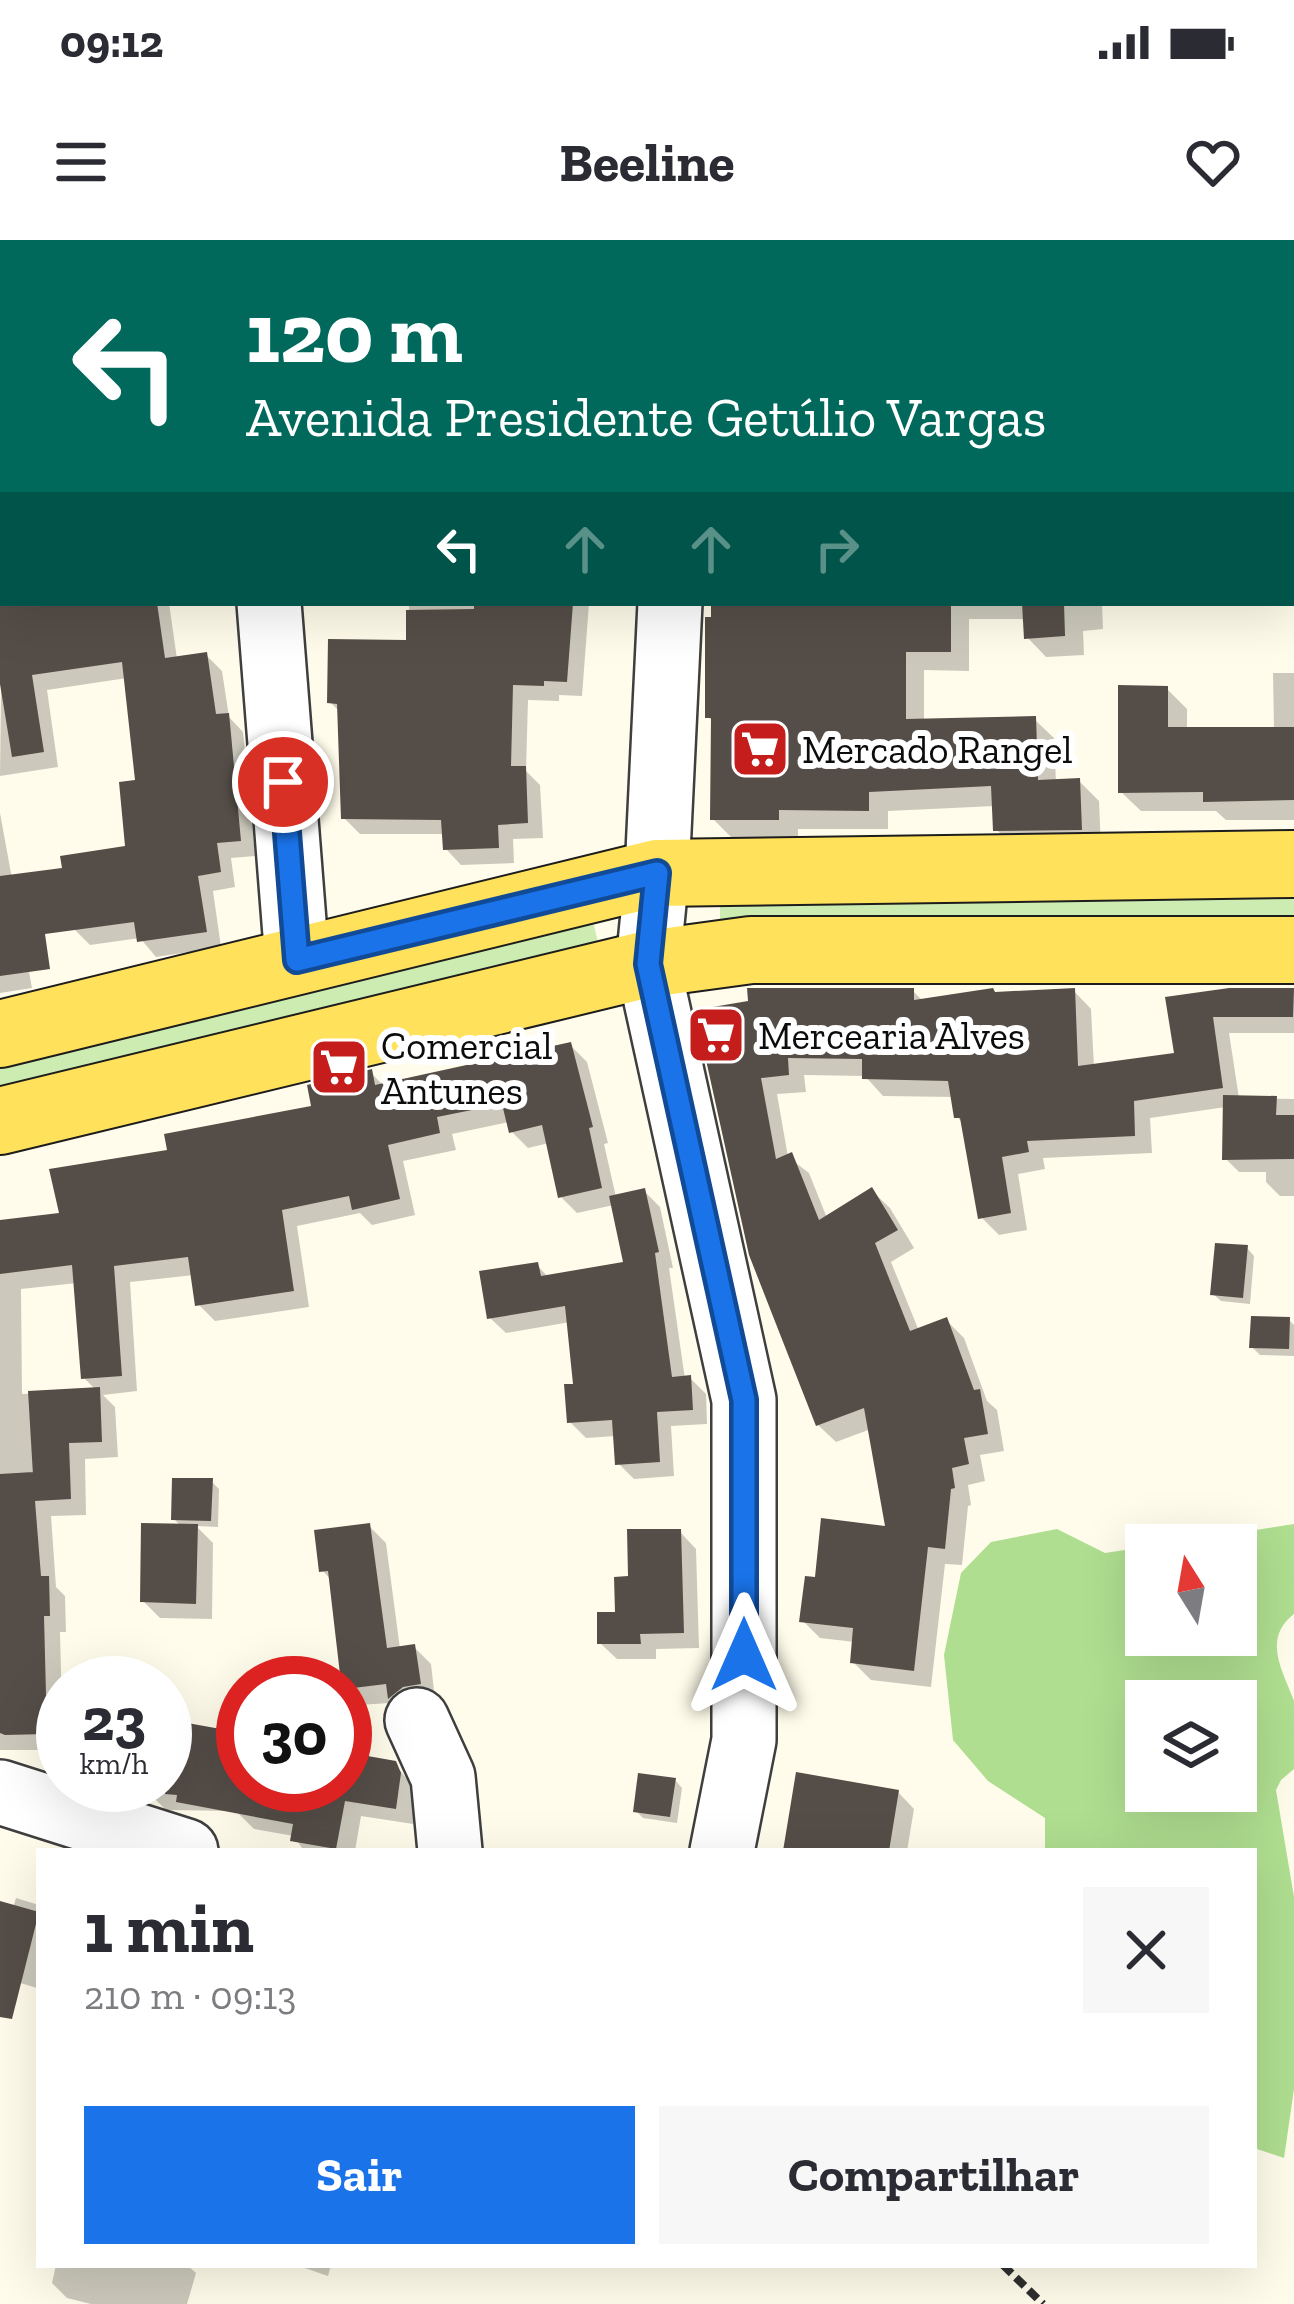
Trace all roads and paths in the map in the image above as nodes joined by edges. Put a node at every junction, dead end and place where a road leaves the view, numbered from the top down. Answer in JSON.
{"nodes":[{"id":1,"x":269,"y":606,"type":"edge"},
{"id":2,"x":670,"y":606,"type":"edge"},
{"id":3,"x":1294,"y":864,"type":"edge"},
{"id":4,"x":657,"y":873,"type":"junction"},
{"id":5,"x":1294,"y":950,"type":"edge"},
{"id":6,"x":297,"y":960,"type":"junction"},
{"id":7,"x":648,"y":964,"type":"junction"},
{"id":8,"x":0,"y":1034,"type":"edge"},
{"id":9,"x":0,"y":1121,"type":"edge"},
{"id":10,"x":417,"y":1720,"type":"dead end"},
{"id":11,"x":0,"y":1792,"type":"edge"},
{"id":12,"x":177,"y":1848,"type":"edge"},
{"id":13,"x":450,"y":1848,"type":"edge"},
{"id":14,"x":723,"y":1848,"type":"edge"},
{"id":15,"x":1006,"y":2268,"type":"edge"},
{"id":16,"x":1043,"y":2304,"type":"edge"}],
"edges":[{"from":1,"to":6,"type":"street"},
{"from":2,"to":4,"type":"street"},
{"from":3,"to":4,"type":"main road"},
{"from":4,"to":6,"type":"main road"},
{"from":4,"to":7,"type":"street"},
{"from":5,"to":7,"type":"main road"},
{"from":6,"to":8,"type":"main road"},
{"from":7,"to":9,"type":"main road"},
{"from":7,"to":14,"type":"street"},
{"from":10,"to":13,"type":"street"},
{"from":11,"to":12,"type":"street"},
{"from":15,"to":16,"type":"path"}]}
